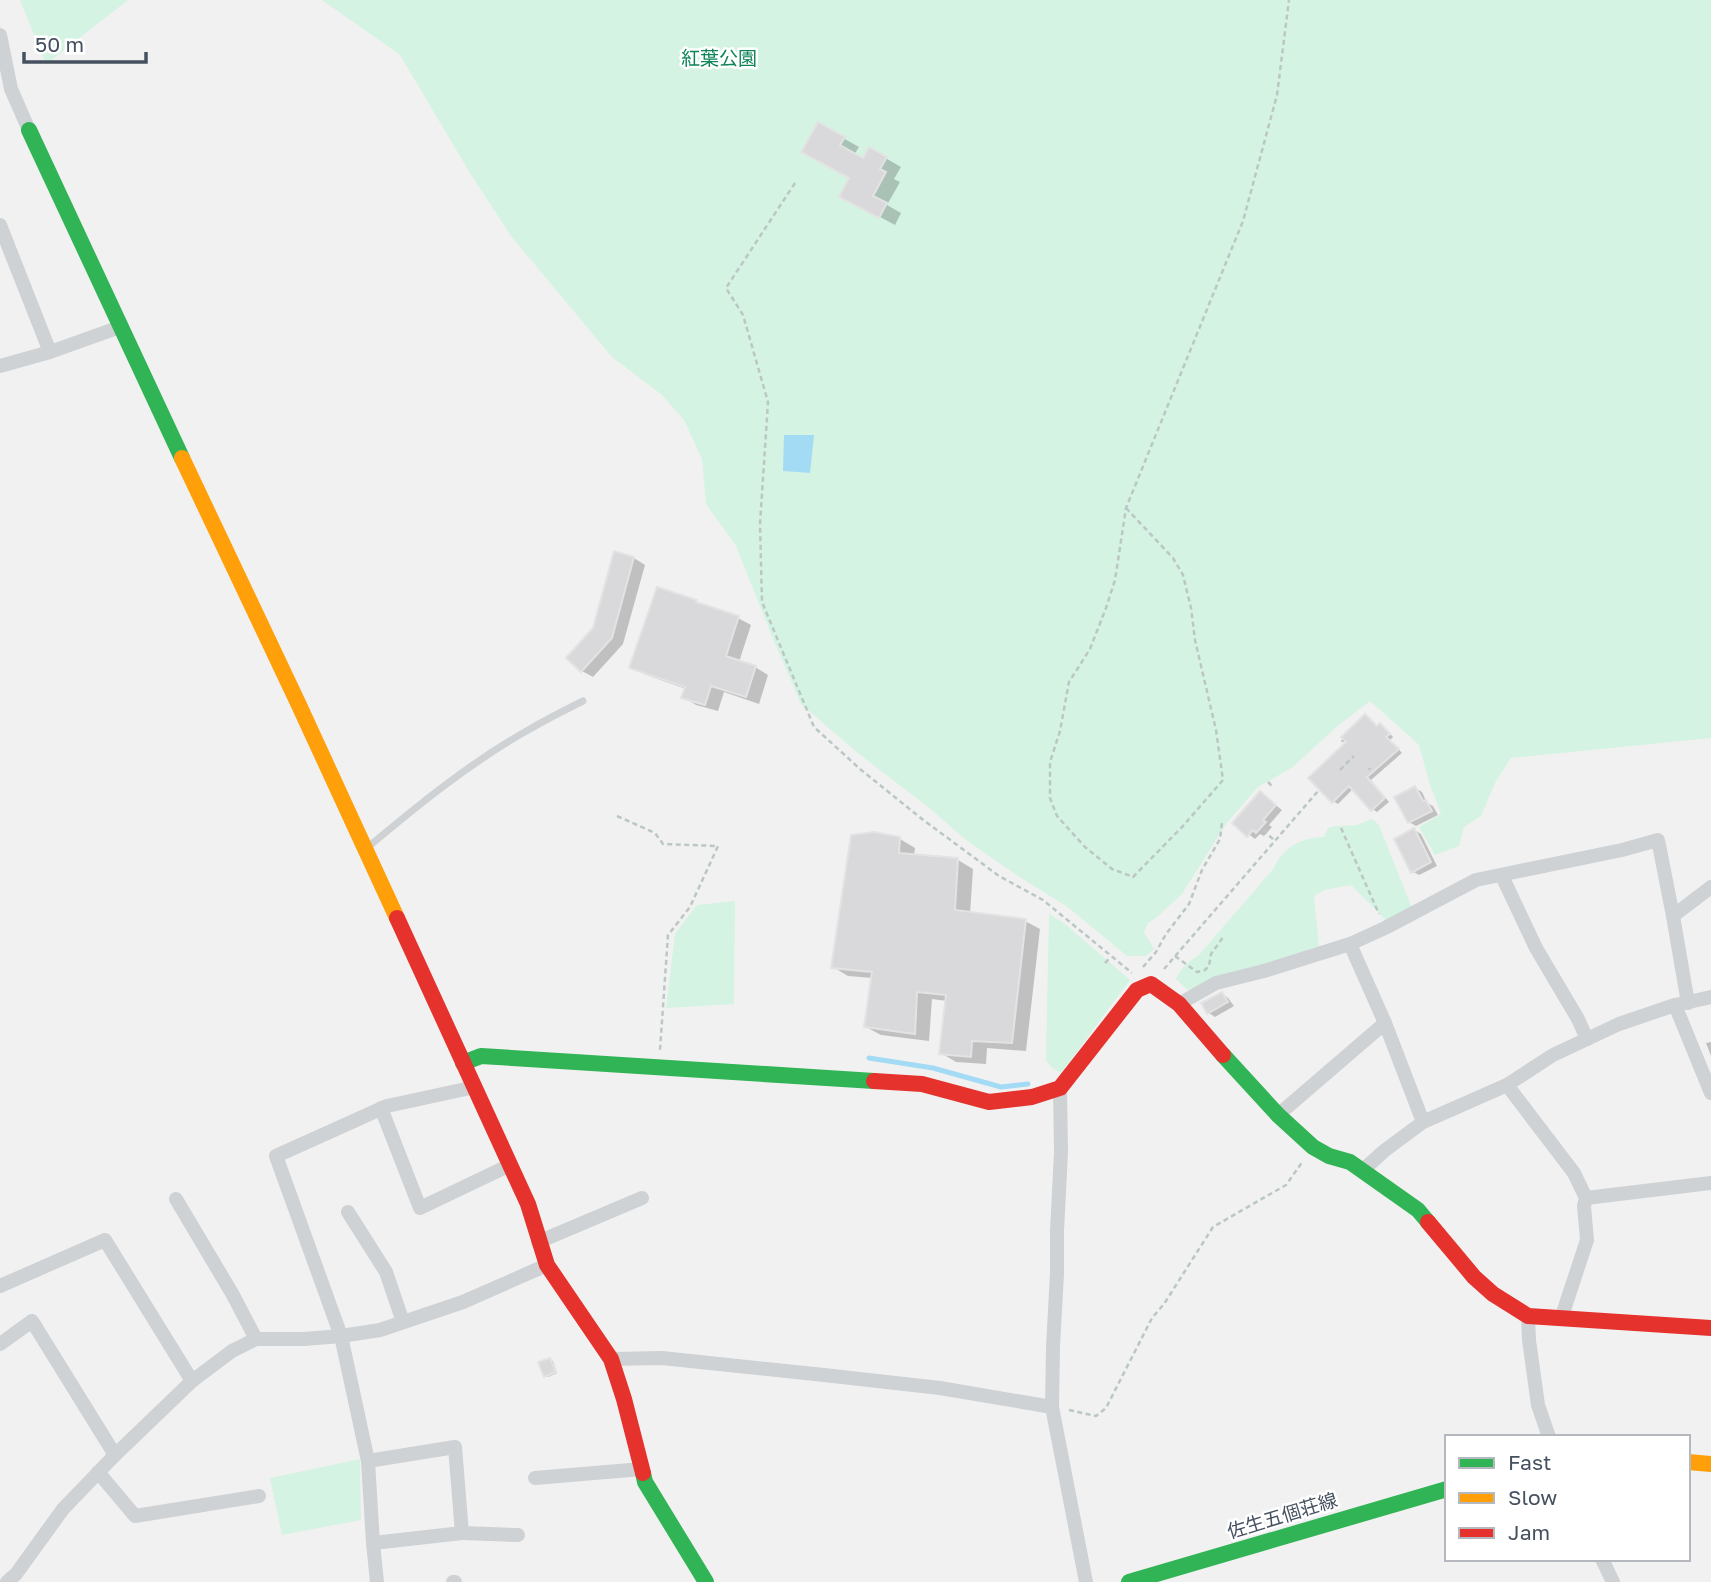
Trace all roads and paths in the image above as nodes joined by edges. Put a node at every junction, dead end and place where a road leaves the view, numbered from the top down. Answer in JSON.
{"nodes":[{"id":1,"x":1289,"y":0,"type":"edge"},
{"id":2,"x":0,"y":35,"type":"edge"},
{"id":3,"x":6,"y":91,"type":"edge"},
{"id":4,"x":29,"y":130,"type":"joint"},
{"id":5,"x":795,"y":183,"type":"dead end"},
{"id":6,"x":0,"y":225,"type":"edge"},
{"id":7,"x":120,"y":327,"type":"junction"},
{"id":8,"x":50,"y":352,"type":"junction"},
{"id":9,"x":0,"y":366,"type":"edge"},
{"id":10,"x":1126,"y":508,"type":"junction"},
{"id":11,"x":583,"y":701,"type":"dead end"},
{"id":12,"x":1354,"y":756,"type":"dead end"},
{"id":13,"x":1340,"y":770,"type":"dead end"},
{"id":14,"x":1268,"y":782,"type":"dead end"},
{"id":15,"x":1272,"y":786,"type":"dead end"},
{"id":16,"x":1319,"y":790,"type":"dead end"},
{"id":17,"x":617,"y":817,"type":"dead end"},
{"id":18,"x":1222,"y":822,"type":"dead end"},
{"id":19,"x":1341,"y":828,"type":"dead end"},
{"id":20,"x":1263,"y":830,"type":"dead end"},
{"id":21,"x":1274,"y":840,"type":"junction"},
{"id":22,"x":365,"y":850,"type":"junction"},
{"id":23,"x":1502,"y":876,"type":"junction"},
{"id":24,"x":1711,"y":887,"type":"edge"},
{"id":25,"x":1673,"y":916,"type":"junction"},
{"id":26,"x":1385,"y":928,"type":"junction"},
{"id":27,"x":1224,"y":936,"type":"dead end"},
{"id":28,"x":1350,"y":944,"type":"junction"},
{"id":29,"x":1175,"y":956,"type":"junction"},
{"id":30,"x":1111,"y":957,"type":"junction"},
{"id":31,"x":1105,"y":963,"type":"dead end"},
{"id":32,"x":1142,"y":968,"type":"dead end"},
{"id":33,"x":1155,"y":979,"type":"junction"},
{"id":34,"x":1711,"y":997,"type":"edge"},
{"id":35,"x":1179,"y":1004,"type":"junction"},
{"id":36,"x":1682,"y":1004,"type":"junction"},
{"id":37,"x":1385,"y":1023,"type":"junction"},
{"id":38,"x":1587,"y":1039,"type":"junction"},
{"id":39,"x":463,"y":1063,"type":"junction"},
{"id":40,"x":659,"y":1067,"type":"junction"},
{"id":41,"x":1507,"y":1085,"type":"junction"},
{"id":42,"x":475,"y":1087,"type":"junction"},
{"id":43,"x":1060,"y":1088,"type":"junction"},
{"id":44,"x":1711,"y":1093,"type":"edge"},
{"id":45,"x":382,"y":1108,"type":"junction"},
{"id":46,"x":1278,"y":1115,"type":"junction"},
{"id":47,"x":1423,"y":1122,"type":"junction"},
{"id":48,"x":1313,"y":1147,"type":"junction"},
{"id":49,"x":510,"y":1165,"type":"junction"},
{"id":50,"x":1362,"y":1171,"type":"junction"},
{"id":51,"x":1711,"y":1183,"type":"edge"},
{"id":52,"x":642,"y":1198,"type":"dead end"},
{"id":53,"x":1586,"y":1198,"type":"junction"},
{"id":54,"x":176,"y":1199,"type":"dead end"},
{"id":55,"x":348,"y":1212,"type":"dead end"},
{"id":56,"x":538,"y":1242,"type":"junction"},
{"id":57,"x":547,"y":1265,"type":"junction"},
{"id":58,"x":0,"y":1286,"type":"edge"},
{"id":59,"x":1528,"y":1317,"type":"junction"},
{"id":60,"x":1562,"y":1319,"type":"junction"},
{"id":61,"x":403,"y":1322,"type":"junction"},
{"id":62,"x":1711,"y":1328,"type":"edge"},
{"id":63,"x":341,"y":1336,"type":"junction"},
{"id":64,"x":256,"y":1339,"type":"junction"},
{"id":65,"x":0,"y":1344,"type":"edge"},
{"id":66,"x":611,"y":1359,"type":"junction"},
{"id":67,"x":192,"y":1381,"type":"junction"},
{"id":68,"x":1052,"y":1407,"type":"junction"},
{"id":69,"x":1548,"y":1435,"type":"edge"},
{"id":70,"x":115,"y":1455,"type":"junction"},
{"id":71,"x":368,"y":1461,"type":"junction"},
{"id":72,"x":1690,"y":1462,"type":"edge"},
{"id":73,"x":1711,"y":1464,"type":"edge"},
{"id":74,"x":642,"y":1469,"type":"junction"},
{"id":75,"x":98,"y":1472,"type":"junction"},
{"id":76,"x":535,"y":1478,"type":"dead end"},
{"id":77,"x":1445,"y":1490,"type":"edge"},
{"id":78,"x":259,"y":1496,"type":"dead end"},
{"id":79,"x":462,"y":1533,"type":"junction"},
{"id":80,"x":518,"y":1535,"type":"dead end"},
{"id":81,"x":373,"y":1543,"type":"junction"},
{"id":82,"x":1603,"y":1561,"type":"edge"},
{"id":83,"x":7,"y":1582,"type":"edge"},
{"id":84,"x":377,"y":1582,"type":"edge"},
{"id":85,"x":706,"y":1582,"type":"edge"},
{"id":86,"x":1086,"y":1582,"type":"edge"},
{"id":87,"x":1129,"y":1582,"type":"edge"},
{"id":88,"x":1613,"y":1582,"type":"edge"}],
"edges":[{"from":1,"to":10,"type":"path"},
{"from":2,"to":3,"type":"street"},
{"from":3,"to":4,"type":"street"},
{"from":4,"to":7,"type":"street"},
{"from":5,"to":30,"type":"path"},
{"from":6,"to":8,"type":"street"},
{"from":7,"to":8,"type":"street"},
{"from":7,"to":22,"type":"street"},
{"from":8,"to":9,"type":"street"},
{"from":10,"to":10,"type":"path"},
{"from":11,"to":22,"type":"lane"},
{"from":12,"to":13,"type":"path"},
{"from":14,"to":15,"type":"path"},
{"from":16,"to":21,"type":"path"},
{"from":17,"to":40,"type":"path"},
{"from":18,"to":32,"type":"path"},
{"from":19,"to":26,"type":"path"},
{"from":20,"to":21,"type":"path"},
{"from":21,"to":29,"type":"path"},
{"from":22,"to":39,"type":"street"},
{"from":23,"to":25,"type":"street"},
{"from":23,"to":26,"type":"street"},
{"from":23,"to":38,"type":"street"},
{"from":24,"to":25,"type":"street"},
{"from":25,"to":36,"type":"street"},
{"from":26,"to":28,"type":"street"},
{"from":27,"to":29,"type":"path"},
{"from":28,"to":35,"type":"street"},
{"from":28,"to":37,"type":"street"},
{"from":29,"to":33,"type":"path"},
{"from":30,"to":31,"type":"path"},
{"from":30,"to":33,"type":"path"},
{"from":33,"to":35,"type":"street"},
{"from":33,"to":43,"type":"street"},
{"from":34,"to":36,"type":"street"},
{"from":35,"to":46,"type":"street"},
{"from":36,"to":38,"type":"street"},
{"from":36,"to":44,"type":"street"},
{"from":37,"to":46,"type":"street"},
{"from":37,"to":47,"type":"street"},
{"from":38,"to":41,"type":"street"},
{"from":39,"to":40,"type":"street"},
{"from":39,"to":42,"type":"street"},
{"from":40,"to":43,"type":"street"},
{"from":41,"to":47,"type":"street"},
{"from":41,"to":53,"type":"street"},
{"from":42,"to":45,"type":"street"},
{"from":42,"to":49,"type":"street"},
{"from":43,"to":68,"type":"street"},
{"from":45,"to":49,"type":"street"},
{"from":45,"to":63,"type":"street"},
{"from":46,"to":48,"type":"street"},
{"from":47,"to":50,"type":"street"},
{"from":48,"to":50,"type":"street"},
{"from":48,"to":68,"type":"path"},
{"from":49,"to":56,"type":"street"},
{"from":50,"to":59,"type":"street"},
{"from":51,"to":53,"type":"street"},
{"from":52,"to":56,"type":"street"},
{"from":53,"to":60,"type":"street"},
{"from":54,"to":64,"type":"street"},
{"from":55,"to":61,"type":"street"},
{"from":56,"to":57,"type":"street"},
{"from":57,"to":61,"type":"street"},
{"from":57,"to":66,"type":"street"},
{"from":58,"to":67,"type":"street"},
{"from":59,"to":60,"type":"street"},
{"from":59,"to":69,"type":"street"},
{"from":60,"to":62,"type":"street"},
{"from":61,"to":63,"type":"street"},
{"from":63,"to":64,"type":"street"},
{"from":63,"to":71,"type":"street"},
{"from":64,"to":67,"type":"street"},
{"from":65,"to":70,"type":"street"},
{"from":66,"to":68,"type":"street"},
{"from":66,"to":74,"type":"street"},
{"from":67,"to":70,"type":"street"},
{"from":68,"to":86,"type":"street"},
{"from":70,"to":75,"type":"street"},
{"from":71,"to":79,"type":"street"},
{"from":71,"to":81,"type":"street"},
{"from":72,"to":73,"type":"street"},
{"from":74,"to":76,"type":"street"},
{"from":74,"to":85,"type":"street"},
{"from":75,"to":78,"type":"street"},
{"from":75,"to":83,"type":"street"},
{"from":77,"to":87,"type":"street","name":"佐生五個荘線"},
{"from":79,"to":80,"type":"street"},
{"from":79,"to":81,"type":"street"},
{"from":81,"to":84,"type":"street"},
{"from":82,"to":88,"type":"street"}]}
